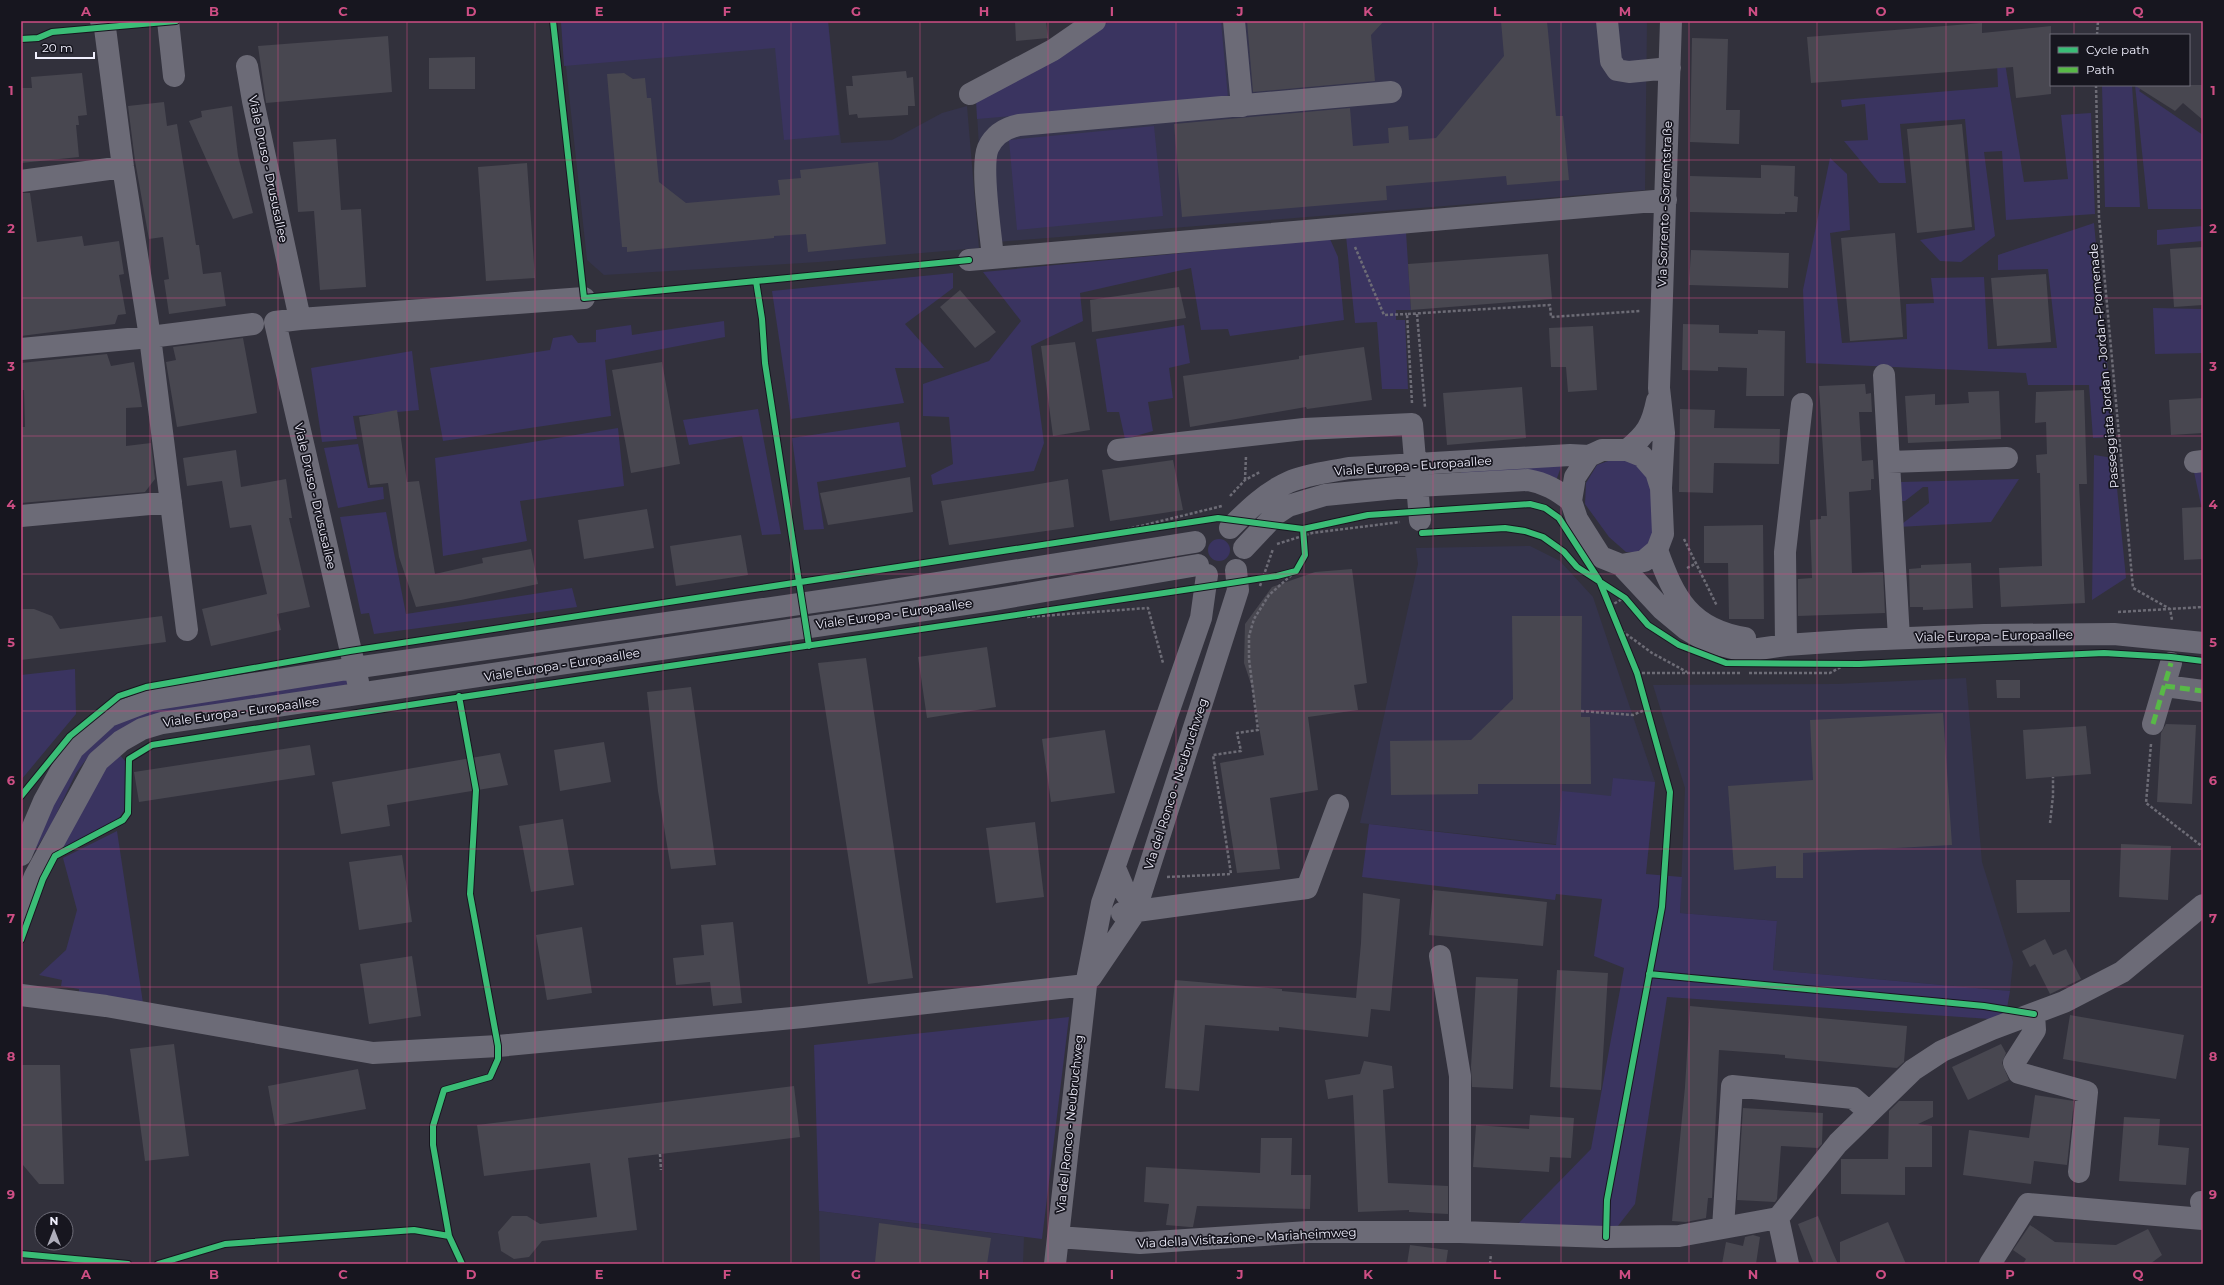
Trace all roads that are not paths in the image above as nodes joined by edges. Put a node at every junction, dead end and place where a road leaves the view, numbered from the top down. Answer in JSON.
{"nodes":[{"id":1,"x":101,"y":21,"type":"edge"},
{"id":2,"x":168,"y":21,"type":"edge"},
{"id":3,"x":1095,"y":21,"type":"edge"},
{"id":4,"x":1234,"y":21,"type":"edge"},
{"id":5,"x":1607,"y":21,"type":"edge"},
{"id":6,"x":1671,"y":21,"type":"edge"},
{"id":7,"x":247,"y":66,"type":"dead end"},
{"id":8,"x":1670,"y":68,"type":"junction"},
{"id":9,"x":174,"y":76,"type":"dead end"},
{"id":10,"x":1391,"y":92,"type":"dead end"},
{"id":11,"x":970,"y":94,"type":"dead end"},
{"id":12,"x":1242,"y":106,"type":"junction"},
{"id":13,"x":123,"y":167,"type":"junction"},
{"id":14,"x":21,"y":181,"type":"edge"},
{"id":15,"x":1666,"y":200,"type":"junction"},
{"id":16,"x":993,"y":258,"type":"junction"},
{"id":17,"x":970,"y":260,"type":"dead end"},
{"id":18,"x":584,"y":298,"type":"dead end"},
{"id":19,"x":300,"y":318,"type":"junction"},
{"id":20,"x":253,"y":324,"type":"dead end"},
{"id":21,"x":150,"y":338,"type":"junction"},
{"id":22,"x":21,"y":349,"type":"edge"},
{"id":23,"x":1884,"y":375,"type":"dead end"},
{"id":24,"x":1659,"y":388,"type":"junction"},
{"id":25,"x":1802,"y":404,"type":"dead end"},
{"id":26,"x":1118,"y":450,"type":"dead end"},
{"id":27,"x":1627,"y":450,"type":"junction"},
{"id":28,"x":1589,"y":456,"type":"junction"},
{"id":29,"x":2007,"y":458,"type":"dead end"},
{"id":30,"x":1889,"y":462,"type":"junction"},
{"id":31,"x":1416,"y":476,"type":"junction"},
{"id":32,"x":1658,"y":480,"type":"junction"},
{"id":33,"x":1571,"y":501,"type":"junction"},
{"id":34,"x":171,"y":502,"type":"junction"},
{"id":35,"x":21,"y":516,"type":"edge"},
{"id":36,"x":1420,"y":520,"type":"road end"},
{"id":37,"x":1230,"y":528,"type":"junction"},
{"id":38,"x":1195,"y":542,"type":"junction"},
{"id":39,"x":1244,"y":548,"type":"junction"},
{"id":40,"x":1657,"y":550,"type":"junction"},
{"id":41,"x":1621,"y":565,"type":"junction"},
{"id":42,"x":1202,"y":570,"type":"junction"},
{"id":43,"x":1245,"y":575,"type":"junction"},
{"id":44,"x":187,"y":630,"type":"dead end"},
{"id":45,"x":1900,"y":638,"type":"junction"},
{"id":46,"x":2203,"y":643,"type":"edge"},
{"id":47,"x":1786,"y":645,"type":"junction"},
{"id":48,"x":2171,"y":663,"type":"dead end"},
{"id":49,"x":354,"y":668,"type":"junction"},
{"id":50,"x":2165,"y":686,"type":"junction"},
{"id":51,"x":2203,"y":691,"type":"edge"},
{"id":52,"x":361,"y":694,"type":"junction"},
{"id":53,"x":2153,"y":724,"type":"road end"},
{"id":54,"x":1338,"y":805,"type":"dead end"},
{"id":55,"x":21,"y":855,"type":"edge"},
{"id":56,"x":1115,"y":868,"type":"junction"},
{"id":57,"x":1137,"y":905,"type":"junction"},
{"id":58,"x":2203,"y":905,"type":"edge"},
{"id":59,"x":22,"y":906,"type":"edge"},
{"id":60,"x":1098,"y":922,"type":"junction"},
{"id":61,"x":1440,"y":956,"type":"dead end"},
{"id":62,"x":1086,"y":985,"type":"junction"},
{"id":63,"x":21,"y":995,"type":"edge"},
{"id":64,"x":2034,"y":1014,"type":"junction"},
{"id":65,"x":1870,"y":1112,"type":"junction"},
{"id":66,"x":2079,"y":1172,"type":"dead end"},
{"id":67,"x":2202,"y":1208,"type":"edge"},
{"id":68,"x":1778,"y":1218,"type":"junction"},
{"id":69,"x":1723,"y":1228,"type":"junction"},
{"id":70,"x":1460,"y":1232,"type":"junction"},
{"id":71,"x":1058,"y":1237,"type":"junction"},
{"id":72,"x":1055,"y":1264,"type":"edge"},
{"id":73,"x":1788,"y":1264,"type":"edge"},
{"id":74,"x":1990,"y":1264,"type":"edge"}],
"edges":[{"from":1,"to":13,"type":"street"},
{"from":2,"to":9,"type":"street"},
{"from":3,"to":11,"type":"street"},
{"from":4,"to":12,"type":"street"},
{"from":5,"to":8,"type":"street"},
{"from":6,"to":8,"type":"street","name":"Via Sorrento - Sorrentstraße"},
{"from":7,"to":19,"type":"street","name":"Viale Druso - Drususallee"},
{"from":8,"to":15,"type":"street","name":"Via Sorrento - Sorrentstraße"},
{"from":10,"to":12,"type":"street"},
{"from":12,"to":16,"type":"street"},
{"from":13,"to":14,"type":"street"},
{"from":13,"to":21,"type":"street"},
{"from":15,"to":16,"type":"street"},
{"from":15,"to":24,"type":"street","name":"Via Sorrento - Sorrentstraße"},
{"from":16,"to":17,"type":"street"},
{"from":18,"to":19,"type":"street","name":"Viale Druso - Drususallee"},
{"from":19,"to":49,"type":"street","name":"Viale Druso - Drususallee"},
{"from":20,"to":21,"type":"street"},
{"from":21,"to":22,"type":"street"},
{"from":21,"to":34,"type":"street"},
{"from":23,"to":30,"type":"street"},
{"from":24,"to":27,"type":"street","name":"Via Sorrento - Sorrentstraße"},
{"from":24,"to":32,"type":"street","name":"Via Sorrento - Sorrentstraße"},
{"from":25,"to":47,"type":"street"},
{"from":26,"to":31,"type":"street"},
{"from":27,"to":28,"type":"street"},
{"from":27,"to":32,"type":"street"},
{"from":28,"to":31,"type":"street","name":"Viale Europa - Europaallee"},
{"from":28,"to":33,"type":"street"},
{"from":29,"to":30,"type":"street"},
{"from":30,"to":45,"type":"street"},
{"from":31,"to":33,"type":"street","name":"Viale Europa - Europaallee"},
{"from":31,"to":36,"type":"street"},
{"from":31,"to":37,"type":"street","name":"Viale Europa - Europaallee"},
{"from":31,"to":39,"type":"street","name":"Viale Europa - Europaallee"},
{"from":32,"to":40,"type":"street","name":"Via Sorrento - Sorrentstraße"},
{"from":33,"to":41,"type":"street"},
{"from":34,"to":35,"type":"street"},
{"from":34,"to":44,"type":"street"},
{"from":37,"to":38,"type":"street"},
{"from":37,"to":39,"type":"street"},
{"from":38,"to":42,"type":"street"},
{"from":38,"to":49,"type":"street","name":"Viale Europa - Europaallee"},
{"from":39,"to":43,"type":"street","name":"Viale Europa - Europaallee"},
{"from":40,"to":41,"type":"street"},
{"from":40,"to":47,"type":"street","name":"Viale Europa - Europaallee"},
{"from":41,"to":47,"type":"street","name":"Viale Europa - Europaallee"},
{"from":42,"to":43,"type":"street","name":"Viale Europa - Europaallee"},
{"from":42,"to":52,"type":"street","name":"Viale Europa - Europaallee"},
{"from":42,"to":56,"type":"street","name":"Via del Ronco - Neubruchweg"},
{"from":43,"to":57,"type":"street","name":"Via del Ronco - Neubruchweg"},
{"from":45,"to":46,"type":"street","name":"Viale Europa - Europaallee"},
{"from":45,"to":47,"type":"street","name":"Viale Europa - Europaallee"},
{"from":48,"to":50,"type":"street"},
{"from":49,"to":52,"type":"street","name":"Viale Druso - Drususallee"},
{"from":49,"to":55,"type":"street","name":"Viale Europa - Europaallee"},
{"from":50,"to":51,"type":"street"},
{"from":50,"to":53,"type":"street"},
{"from":52,"to":59,"type":"street","name":"Viale Europa - Europaallee"},
{"from":54,"to":57,"type":"street"},
{"from":56,"to":57,"type":"street"},
{"from":56,"to":60,"type":"street","name":"Via del Ronco - Neubruchweg"},
{"from":57,"to":60,"type":"street"},
{"from":57,"to":62,"type":"street","name":"Via del Ronco - Neubruchweg"},
{"from":58,"to":64,"type":"street"},
{"from":60,"to":62,"type":"street","name":"Via del Ronco - Neubruchweg"},
{"from":61,"to":70,"type":"street"},
{"from":62,"to":63,"type":"street"},
{"from":62,"to":71,"type":"street","name":"Via del Ronco - Neubruchweg"},
{"from":64,"to":65,"type":"street"},
{"from":64,"to":66,"type":"street"},
{"from":65,"to":68,"type":"street"},
{"from":65,"to":69,"type":"street"},
{"from":67,"to":74,"type":"street"},
{"from":68,"to":69,"type":"street","name":"Via della Visitazione - Mariaheimweg"},
{"from":68,"to":73,"type":"street"},
{"from":69,"to":70,"type":"street","name":"Via della Visitazione - Mariaheimweg"},
{"from":70,"to":71,"type":"street","name":"Via della Visitazione - Mariaheimweg"},
{"from":71,"to":72,"type":"street","name":"Via del Ronco - Neubruchweg"}]}
